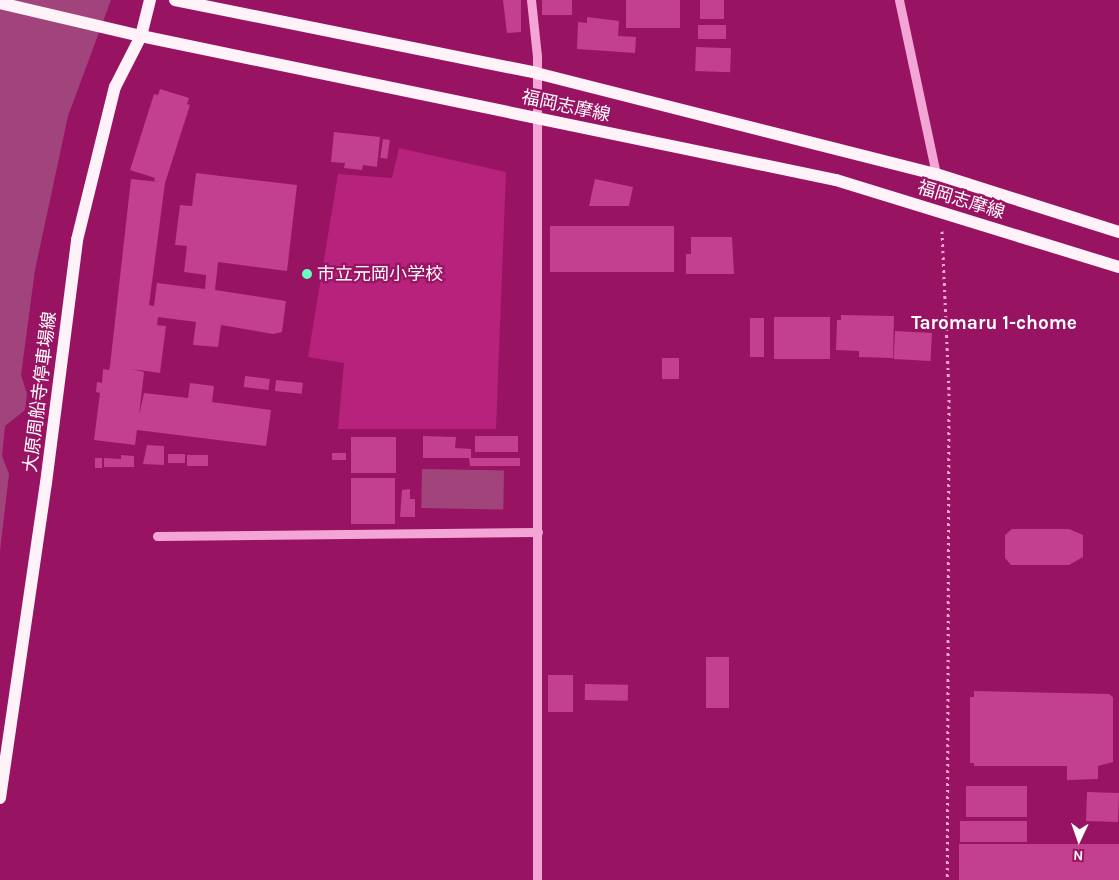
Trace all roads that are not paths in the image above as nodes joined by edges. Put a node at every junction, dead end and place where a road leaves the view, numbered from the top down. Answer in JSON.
{"nodes":[{"id":1,"x":150,"y":0,"type":"edge"},
{"id":2,"x":175,"y":0,"type":"edge"},
{"id":3,"x":531,"y":0,"type":"edge"},
{"id":4,"x":899,"y":0,"type":"edge"},
{"id":5,"x":0,"y":3,"type":"edge"},
{"id":6,"x":141,"y":36,"type":"junction"},
{"id":7,"x":536,"y":73,"type":"junction"},
{"id":8,"x":537,"y":118,"type":"junction"},
{"id":9,"x":936,"y":174,"type":"junction"},
{"id":10,"x":1119,"y":232,"type":"edge"},
{"id":11,"x":1119,"y":267,"type":"edge"},
{"id":12,"x":538,"y":532,"type":"junction"},
{"id":13,"x":157,"y":536,"type":"dead end"},
{"id":14,"x":0,"y":798,"type":"edge"},
{"id":15,"x":537,"y":880,"type":"edge"}],
"edges":[{"from":1,"to":6,"type":"main road","name":"大原周船寺停車場線"},
{"from":2,"to":7,"type":"main road","name":"福岡志摩線"},
{"from":3,"to":7,"type":"street"},
{"from":4,"to":9,"type":"street"},
{"from":5,"to":6,"type":"main road","name":"福岡志摩線"},
{"from":6,"to":8,"type":"main road","name":"福岡志摩線"},
{"from":6,"to":14,"type":"main road","name":"大原周船寺停車場線"},
{"from":7,"to":8,"type":"street"},
{"from":7,"to":9,"type":"main road","name":"福岡志摩線"},
{"from":8,"to":11,"type":"main road","name":"福岡志摩線"},
{"from":8,"to":12,"type":"street"},
{"from":9,"to":10,"type":"main road","name":"福岡志摩線"},
{"from":12,"to":13,"type":"street"},
{"from":12,"to":15,"type":"street"}]}
